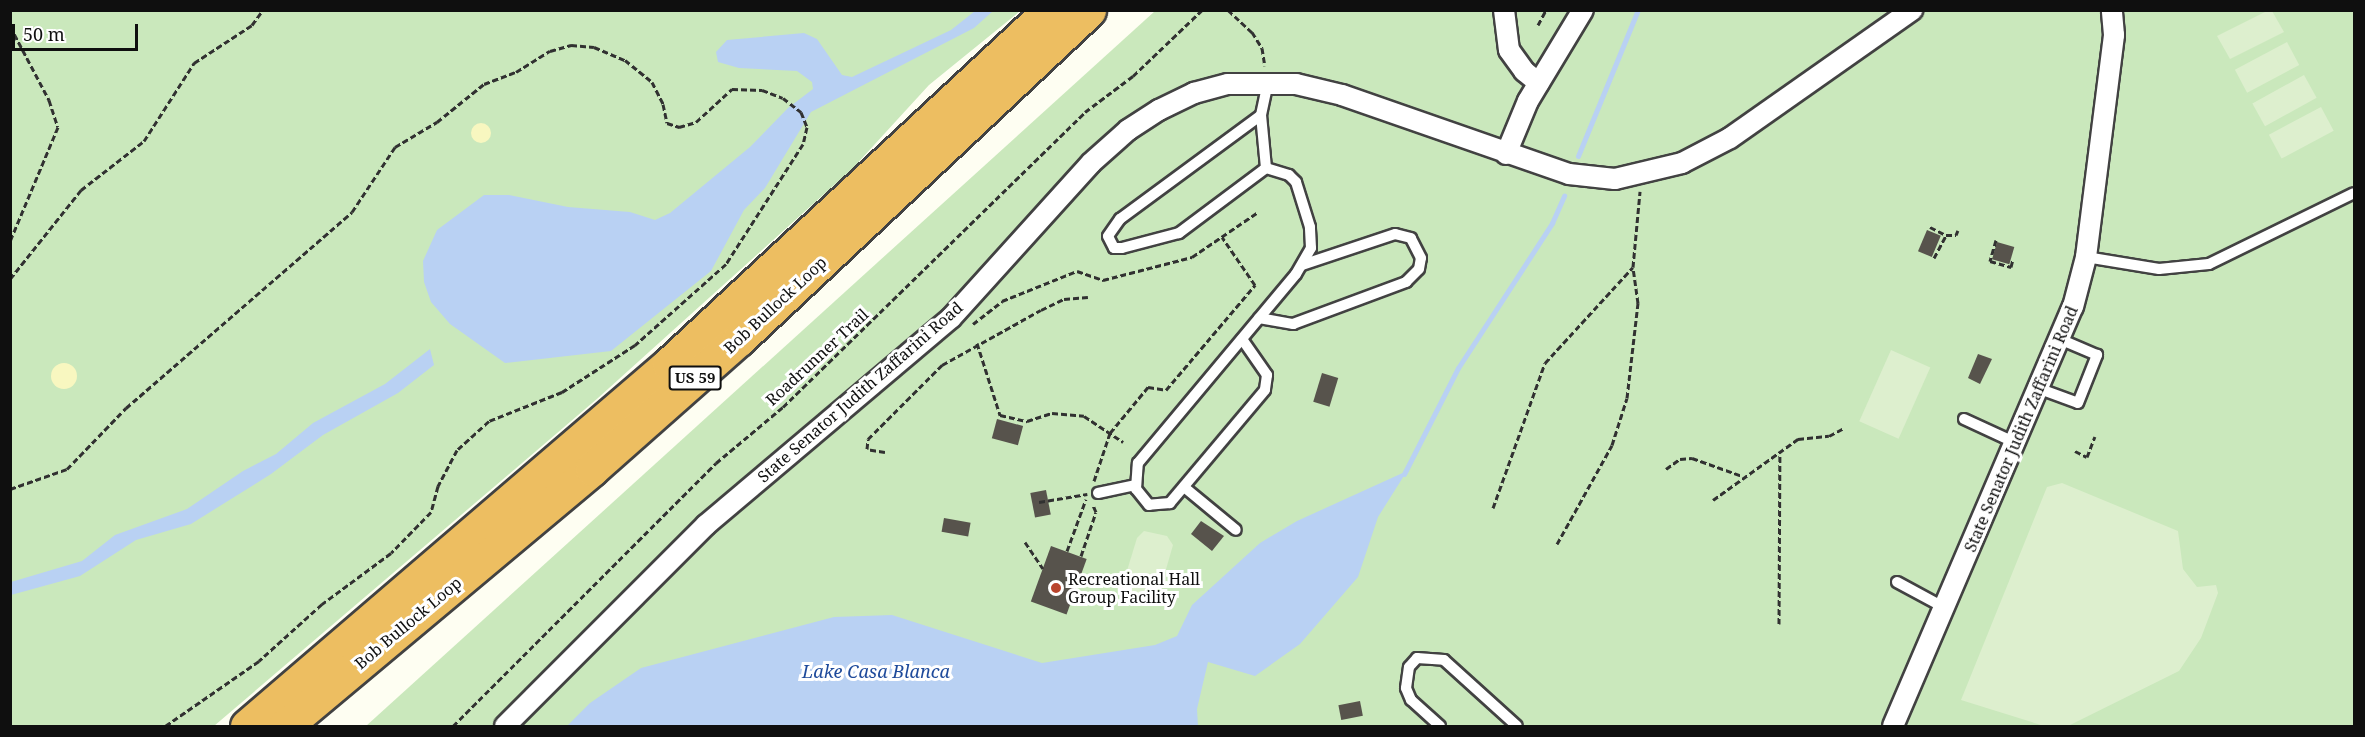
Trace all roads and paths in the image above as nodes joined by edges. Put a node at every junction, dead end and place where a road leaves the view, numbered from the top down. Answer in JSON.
{"nodes":[{"id":1,"x":263,"y":10,"type":"edge"},
{"id":2,"x":595,"y":10,"type":"edge"},
{"id":3,"x":624,"y":10,"type":"edge"},
{"id":4,"x":1050,"y":10,"type":"edge"},
{"id":5,"x":1089,"y":10,"type":"edge"},
{"id":6,"x":1202,"y":10,"type":"edge"},
{"id":7,"x":1228,"y":10,"type":"edge"},
{"id":8,"x":1504,"y":10,"type":"edge"},
{"id":9,"x":1546,"y":10,"type":"edge"},
{"id":10,"x":1583,"y":10,"type":"edge"},
{"id":11,"x":1912,"y":10,"type":"edge"},
{"id":12,"x":2112,"y":10,"type":"edge"},
{"id":13,"x":1538,"y":25,"type":"dead end"},
{"id":14,"x":10,"y":26,"type":"edge"},
{"id":15,"x":1267,"y":78,"type":"junction"},
{"id":16,"x":1539,"y":83,"type":"junction"},
{"id":17,"x":1261,"y":115,"type":"junction"},
{"id":18,"x":1506,"y":154,"type":"junction"},
{"id":19,"x":1266,"y":168,"type":"junction"},
{"id":20,"x":1640,"y":190,"type":"dead end"},
{"id":21,"x":2355,"y":194,"type":"edge"},
{"id":22,"x":1258,"y":212,"type":"dead end"},
{"id":23,"x":1930,"y":227,"type":"dead end"},
{"id":24,"x":1958,"y":230,"type":"dead end"},
{"id":25,"x":1946,"y":235,"type":"junction"},
{"id":26,"x":1222,"y":237,"type":"junction"},
{"id":27,"x":1996,"y":240,"type":"dead end"},
{"id":28,"x":10,"y":241,"type":"edge"},
{"id":29,"x":2086,"y":257,"type":"junction"},
{"id":30,"x":1934,"y":258,"type":"dead end"},
{"id":31,"x":2013,"y":259,"type":"dead end"},
{"id":32,"x":1302,"y":265,"type":"junction"},
{"id":33,"x":1633,"y":267,"type":"junction"},
{"id":34,"x":10,"y":279,"type":"edge"},
{"id":35,"x":1088,"y":297,"type":"dead end"},
{"id":36,"x":1259,"y":318,"type":"junction"},
{"id":37,"x":973,"y":324,"type":"dead end"},
{"id":38,"x":1242,"y":339,"type":"junction"},
{"id":39,"x":2062,"y":340,"type":"junction"},
{"id":40,"x":977,"y":343,"type":"junction"},
{"id":41,"x":2040,"y":389,"type":"junction"},
{"id":42,"x":1964,"y":419,"type":"dead end"},
{"id":43,"x":1844,"y":428,"type":"dead end"},
{"id":44,"x":1110,"y":433,"type":"junction"},
{"id":45,"x":2094,"y":436,"type":"dead end"},
{"id":46,"x":1123,"y":442,"type":"dead end"},
{"id":47,"x":2016,"y":443,"type":"junction"},
{"id":48,"x":2075,"y":451,"type":"dead end"},
{"id":49,"x":885,"y":452,"type":"dead end"},
{"id":50,"x":1780,"y":455,"type":"junction"},
{"id":51,"x":1666,"y":469,"type":"dead end"},
{"id":52,"x":1742,"y":476,"type":"junction"},
{"id":53,"x":1136,"y":485,"type":"junction"},
{"id":54,"x":1185,"y":487,"type":"junction"},
{"id":55,"x":10,"y":489,"type":"edge"},
{"id":56,"x":1093,"y":494,"type":"junction"},
{"id":57,"x":1713,"y":500,"type":"dead end"},
{"id":58,"x":1039,"y":502,"type":"dead end"},
{"id":59,"x":1493,"y":508,"type":"dead end"},
{"id":60,"x":1236,"y":530,"type":"dead end"},
{"id":61,"x":1025,"y":542,"type":"dead end"},
{"id":62,"x":1557,"y":544,"type":"dead end"},
{"id":63,"x":1067,"y":551,"type":"dead end"},
{"id":64,"x":1081,"y":556,"type":"dead end"},
{"id":65,"x":1043,"y":569,"type":"dead end"},
{"id":66,"x":1081,"y":574,"type":"dead end"},
{"id":67,"x":1897,"y":582,"type":"dead end"},
{"id":68,"x":1120,"y":586,"type":"dead end"},
{"id":69,"x":1945,"y":608,"type":"junction"},
{"id":70,"x":1779,"y":624,"type":"dead end"},
{"id":71,"x":165,"y":726,"type":"edge"},
{"id":72,"x":247,"y":726,"type":"edge"},
{"id":73,"x":285,"y":726,"type":"edge"},
{"id":74,"x":453,"y":726,"type":"edge"},
{"id":75,"x":505,"y":726,"type":"edge"},
{"id":76,"x":1440,"y":726,"type":"edge"},
{"id":77,"x":1517,"y":726,"type":"edge"},
{"id":78,"x":1893,"y":726,"type":"edge"}],
"edges":[{"from":1,"to":34,"type":"path"},
{"from":2,"to":3,"type":"path"},
{"from":4,"to":72,"type":"highway","name":"Bob Bullock Loop","number":"US 59"},
{"from":5,"to":73,"type":"highway","name":"Bob Bullock Loop","number":"US 59"},
{"from":6,"to":74,"type":"path","name":"Roadrunner Trail"},
{"from":7,"to":15,"type":"path"},
{"from":8,"to":16,"type":"street"},
{"from":9,"to":13,"type":"path"},
{"from":10,"to":16,"type":"street"},
{"from":11,"to":18,"type":"street","name":"State Senator Judith Zaffarini Road"},
{"from":12,"to":29,"type":"street","name":"State Senator Judith Zaffarini Road"},
{"from":14,"to":28,"type":"path"},
{"from":15,"to":17,"type":"lane"},
{"from":15,"to":18,"type":"street","name":"State Senator Judith Zaffarini Road"},
{"from":15,"to":75,"type":"street","name":"State Senator Judith Zaffarini Road"},
{"from":16,"to":18,"type":"street"},
{"from":17,"to":19,"type":"lane"},
{"from":17,"to":19,"type":"lane"},
{"from":19,"to":32,"type":"lane"},
{"from":20,"to":33,"type":"path"},
{"from":21,"to":29,"type":"lane"},
{"from":22,"to":26,"type":"path"},
{"from":23,"to":25,"type":"path"},
{"from":24,"to":25,"type":"path"},
{"from":25,"to":30,"type":"path"},
{"from":26,"to":37,"type":"path"},
{"from":26,"to":44,"type":"path"},
{"from":27,"to":31,"type":"path"},
{"from":29,"to":39,"type":"street","name":"State Senator Judith Zaffarini Road"},
{"from":32,"to":36,"type":"lane"},
{"from":32,"to":36,"type":"lane"},
{"from":33,"to":59,"type":"path"},
{"from":33,"to":62,"type":"path"},
{"from":35,"to":40,"type":"path"},
{"from":36,"to":38,"type":"lane"},
{"from":38,"to":53,"type":"lane"},
{"from":38,"to":54,"type":"lane"},
{"from":39,"to":41,"type":"street","name":"State Senator Judith Zaffarini Road"},
{"from":39,"to":41,"type":"lane"},
{"from":40,"to":44,"type":"path"},
{"from":40,"to":49,"type":"path"},
{"from":41,"to":47,"type":"street","name":"State Senator Judith Zaffarini Road"},
{"from":42,"to":47,"type":"lane"},
{"from":43,"to":50,"type":"path"},
{"from":44,"to":46,"type":"path"},
{"from":44,"to":56,"type":"path"},
{"from":45,"to":48,"type":"path"},
{"from":47,"to":69,"type":"street","name":"State Senator Judith Zaffarini Road"},
{"from":50,"to":52,"type":"path"},
{"from":50,"to":70,"type":"path"},
{"from":51,"to":52,"type":"path"},
{"from":52,"to":57,"type":"path"},
{"from":53,"to":54,"type":"lane"},
{"from":53,"to":56,"type":"lane"},
{"from":54,"to":60,"type":"lane"},
{"from":55,"to":71,"type":"path"},
{"from":56,"to":58,"type":"path"},
{"from":56,"to":63,"type":"path"},
{"from":56,"to":64,"type":"path"},
{"from":61,"to":65,"type":"path"},
{"from":66,"to":68,"type":"path"},
{"from":67,"to":69,"type":"lane"},
{"from":69,"to":78,"type":"street","name":"State Senator Judith Zaffarini Road"},
{"from":76,"to":77,"type":"lane"}]}
